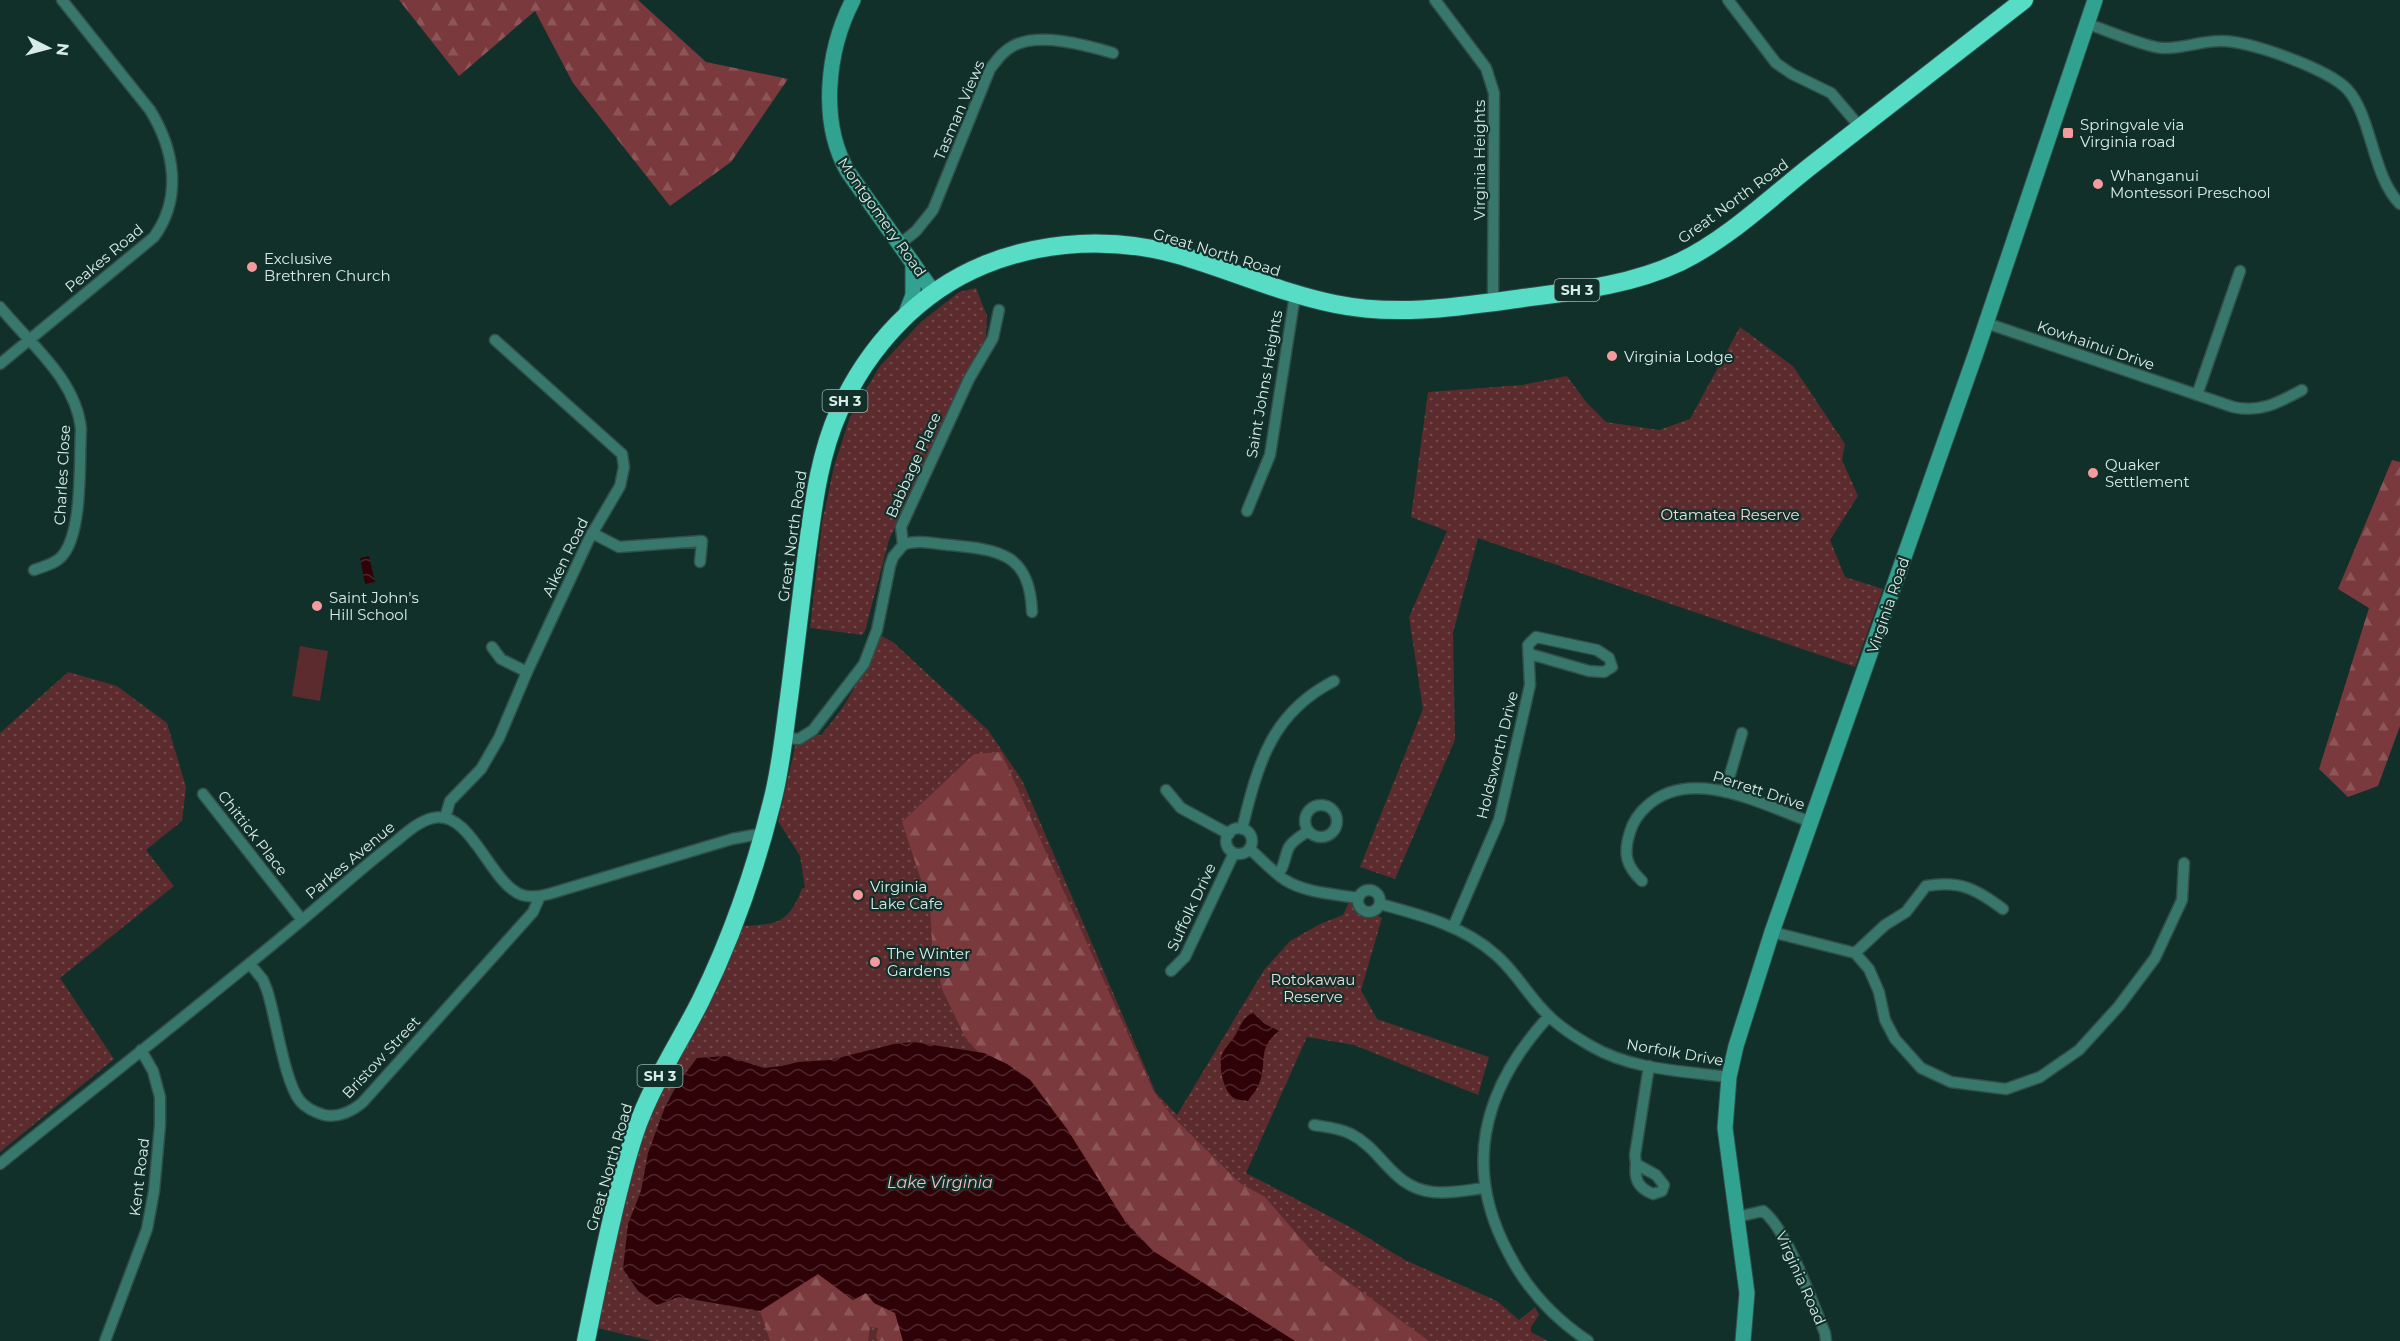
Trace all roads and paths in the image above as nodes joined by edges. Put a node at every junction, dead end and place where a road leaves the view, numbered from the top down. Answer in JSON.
{"nodes":[{"id":1,"x":62,"y":0,"type":"edge"},
{"id":2,"x":853,"y":0,"type":"edge"},
{"id":3,"x":1435,"y":0,"type":"edge"},
{"id":4,"x":1728,"y":0,"type":"edge"},
{"id":5,"x":2024,"y":0,"type":"edge"},
{"id":6,"x":2095,"y":0,"type":"edge"},
{"id":7,"x":2088,"y":24,"type":"junction"},
{"id":8,"x":1113,"y":53,"type":"dead end"},
{"id":9,"x":1860,"y":127,"type":"junction"},
{"id":10,"x":2400,"y":204,"type":"edge"},
{"id":11,"x":900,"y":244,"type":"junction"},
{"id":12,"x":913,"y":262,"type":"junction"},
{"id":13,"x":2240,"y":271,"type":"dead end"},
{"id":14,"x":934,"y":293,"type":"junction"},
{"id":15,"x":1295,"y":295,"type":"junction"},
{"id":16,"x":1493,"y":302,"type":"junction"},
{"id":17,"x":0,"y":307,"type":"edge"},
{"id":18,"x":999,"y":310,"type":"dead end"},
{"id":19,"x":905,"y":316,"type":"junction"},
{"id":20,"x":1986,"y":323,"type":"junction"},
{"id":21,"x":29,"y":340,"type":"junction"},
{"id":22,"x":495,"y":340,"type":"dead end"},
{"id":23,"x":0,"y":364,"type":"edge"},
{"id":24,"x":2302,"y":390,"type":"dead end"},
{"id":25,"x":2197,"y":395,"type":"junction"},
{"id":26,"x":1247,"y":511,"type":"dead end"},
{"id":27,"x":592,"y":533,"type":"junction"},
{"id":28,"x":903,"y":545,"type":"junction"},
{"id":29,"x":700,"y":562,"type":"dead end"},
{"id":30,"x":34,"y":570,"type":"dead end"},
{"id":31,"x":1032,"y":612,"type":"dead end"},
{"id":32,"x":1557,"y":641,"type":"junction"},
{"id":33,"x":492,"y":647,"type":"dead end"},
{"id":34,"x":1530,"y":654,"type":"junction"},
{"id":35,"x":1542,"y":658,"type":"junction"},
{"id":36,"x":527,"y":672,"type":"junction"},
{"id":37,"x":1334,"y":681,"type":"dead end"},
{"id":38,"x":1742,"y":733,"type":"dead end"},
{"id":39,"x":784,"y":738,"type":"junction"},
{"id":40,"x":1166,"y":790,"type":"dead end"},
{"id":41,"x":1725,"y":792,"type":"junction"},
{"id":42,"x":202,"y":794,"type":"dead end"},
{"id":43,"x":445,"y":818,"type":"junction"},
{"id":44,"x":1811,"y":822,"type":"junction"},
{"id":45,"x":1242,"y":829,"type":"junction"},
{"id":46,"x":1308,"y":831,"type":"dead end"},
{"id":47,"x":1229,"y":834,"type":"junction"},
{"id":48,"x":763,"y":837,"type":"junction"},
{"id":49,"x":1250,"y":849,"type":"junction"},
{"id":50,"x":1234,"y":853,"type":"junction"},
{"id":51,"x":2184,"y":863,"type":"dead end"},
{"id":52,"x":1278,"y":874,"type":"junction"},
{"id":53,"x":1642,"y":881,"type":"dead end"},
{"id":54,"x":540,"y":896,"type":"junction"},
{"id":55,"x":2003,"y":909,"type":"dead end"},
{"id":56,"x":302,"y":920,"type":"junction"},
{"id":57,"x":1453,"y":927,"type":"junction"},
{"id":58,"x":1772,"y":932,"type":"junction"},
{"id":59,"x":1855,"y":953,"type":"junction"},
{"id":60,"x":250,"y":964,"type":"junction"},
{"id":61,"x":1171,"y":971,"type":"dead end"},
{"id":62,"x":1549,"y":1016,"type":"junction"},
{"id":63,"x":141,"y":1050,"type":"junction"},
{"id":64,"x":1649,"y":1066,"type":"junction"},
{"id":65,"x":1729,"y":1077,"type":"junction"},
{"id":66,"x":1314,"y":1125,"type":"dead end"},
{"id":67,"x":0,"y":1164,"type":"edge"},
{"id":68,"x":1636,"y":1164,"type":"dead end"},
{"id":69,"x":1484,"y":1188,"type":"junction"},
{"id":70,"x":1737,"y":1216,"type":"junction"},
{"id":71,"x":105,"y":1341,"type":"edge"},
{"id":72,"x":586,"y":1341,"type":"edge"},
{"id":73,"x":1588,"y":1341,"type":"edge"},
{"id":74,"x":1743,"y":1341,"type":"edge"},
{"id":75,"x":1827,"y":1341,"type":"edge"}],
"edges":[{"from":1,"to":21,"type":"street","name":"Peakes Road"},
{"from":2,"to":11,"type":"street","name":"Montgomery Road"},
{"from":3,"to":16,"type":"street","name":"Virginia Heights"},
{"from":4,"to":9,"type":"street"},
{"from":5,"to":9,"type":"highway","name":"Great North Road","number":"SH 3"},
{"from":6,"to":7,"type":"street","name":"Virginia Road"},
{"from":7,"to":10,"type":"street"},
{"from":7,"to":20,"type":"street","name":"Virginia Road"},
{"from":8,"to":11,"type":"street","name":"Tasman Views"},
{"from":9,"to":16,"type":"highway","name":"Great North Road","number":"SH 3"},
{"from":11,"to":12,"type":"street","name":"Montgomery Road"},
{"from":12,"to":14,"type":"street","name":"Montgomery Road"},
{"from":12,"to":19,"type":"street"},
{"from":13,"to":25,"type":"street"},
{"from":14,"to":15,"type":"highway","name":"Great North Road","number":"SH 3"},
{"from":14,"to":19,"type":"highway","name":"Great North Road","number":"SH 3"},
{"from":15,"to":16,"type":"highway","name":"Great North Road","number":"SH 3"},
{"from":15,"to":26,"type":"street","name":"Saint Johns Heights"},
{"from":17,"to":21,"type":"street","name":"Charles Close"},
{"from":18,"to":28,"type":"street","name":"Babbage Place"},
{"from":19,"to":39,"type":"highway","name":"Great North Road","number":"SH 3"},
{"from":20,"to":25,"type":"street","name":"Kowhainui Drive"},
{"from":20,"to":44,"type":"street","name":"Virginia Road"},
{"from":21,"to":23,"type":"street","name":"Peakes Road"},
{"from":21,"to":30,"type":"street","name":"Charles Close"},
{"from":22,"to":27,"type":"street","name":"Aiken Road"},
{"from":24,"to":25,"type":"street","name":"Kowhainui Drive"},
{"from":27,"to":29,"type":"street"},
{"from":27,"to":36,"type":"street","name":"Aiken Road"},
{"from":28,"to":31,"type":"street"},
{"from":28,"to":39,"type":"street","name":"Babbage Place"},
{"from":32,"to":34,"type":"street"},
{"from":32,"to":35,"type":"street"},
{"from":32,"to":35,"type":"street"},
{"from":33,"to":36,"type":"street"},
{"from":34,"to":35,"type":"street"},
{"from":34,"to":57,"type":"street","name":"Holdsworth Drive"},
{"from":36,"to":43,"type":"street","name":"Aiken Road"},
{"from":37,"to":45,"type":"street"},
{"from":38,"to":41,"type":"street"},
{"from":39,"to":48,"type":"highway","name":"Great North Road","number":"SH 3"},
{"from":40,"to":47,"type":"street"},
{"from":41,"to":44,"type":"street","name":"Perrett Drive"},
{"from":41,"to":53,"type":"street","name":"Perrett Drive"},
{"from":42,"to":56,"type":"street","name":"Chittick Place"},
{"from":43,"to":54,"type":"street"},
{"from":43,"to":56,"type":"street","name":"Parkes Avenue"},
{"from":44,"to":58,"type":"street","name":"Virginia Road"},
{"from":45,"to":47,"type":"street"},
{"from":45,"to":49,"type":"street"},
{"from":46,"to":52,"type":"street"},
{"from":47,"to":50,"type":"street"},
{"from":48,"to":54,"type":"street"},
{"from":48,"to":72,"type":"highway","name":"Great North Road","number":"SH 3"},
{"from":49,"to":50,"type":"street"},
{"from":49,"to":52,"type":"street","name":"Norfolk Drive"},
{"from":50,"to":61,"type":"street","name":"Suffolk Drive"},
{"from":51,"to":59,"type":"street"},
{"from":52,"to":57,"type":"street","name":"Norfolk Drive"},
{"from":54,"to":60,"type":"street","name":"Bristow Street"},
{"from":55,"to":59,"type":"street"},
{"from":56,"to":60,"type":"street","name":"Parkes Avenue"},
{"from":57,"to":62,"type":"street","name":"Norfolk Drive"},
{"from":58,"to":59,"type":"street"},
{"from":58,"to":65,"type":"street","name":"Virginia Road"},
{"from":60,"to":63,"type":"street","name":"Parkes Avenue"},
{"from":62,"to":64,"type":"street","name":"Norfolk Drive"},
{"from":62,"to":69,"type":"street"},
{"from":63,"to":67,"type":"street","name":"Parkes Avenue"},
{"from":63,"to":71,"type":"street","name":"Kent Road"},
{"from":64,"to":65,"type":"street","name":"Norfolk Drive"},
{"from":64,"to":68,"type":"street"},
{"from":65,"to":70,"type":"street","name":"Virginia Road"},
{"from":66,"to":69,"type":"street"},
{"from":69,"to":73,"type":"street"},
{"from":70,"to":74,"type":"street","name":"Virginia Road"},
{"from":70,"to":75,"type":"street","name":"Virginia Road"}]}
